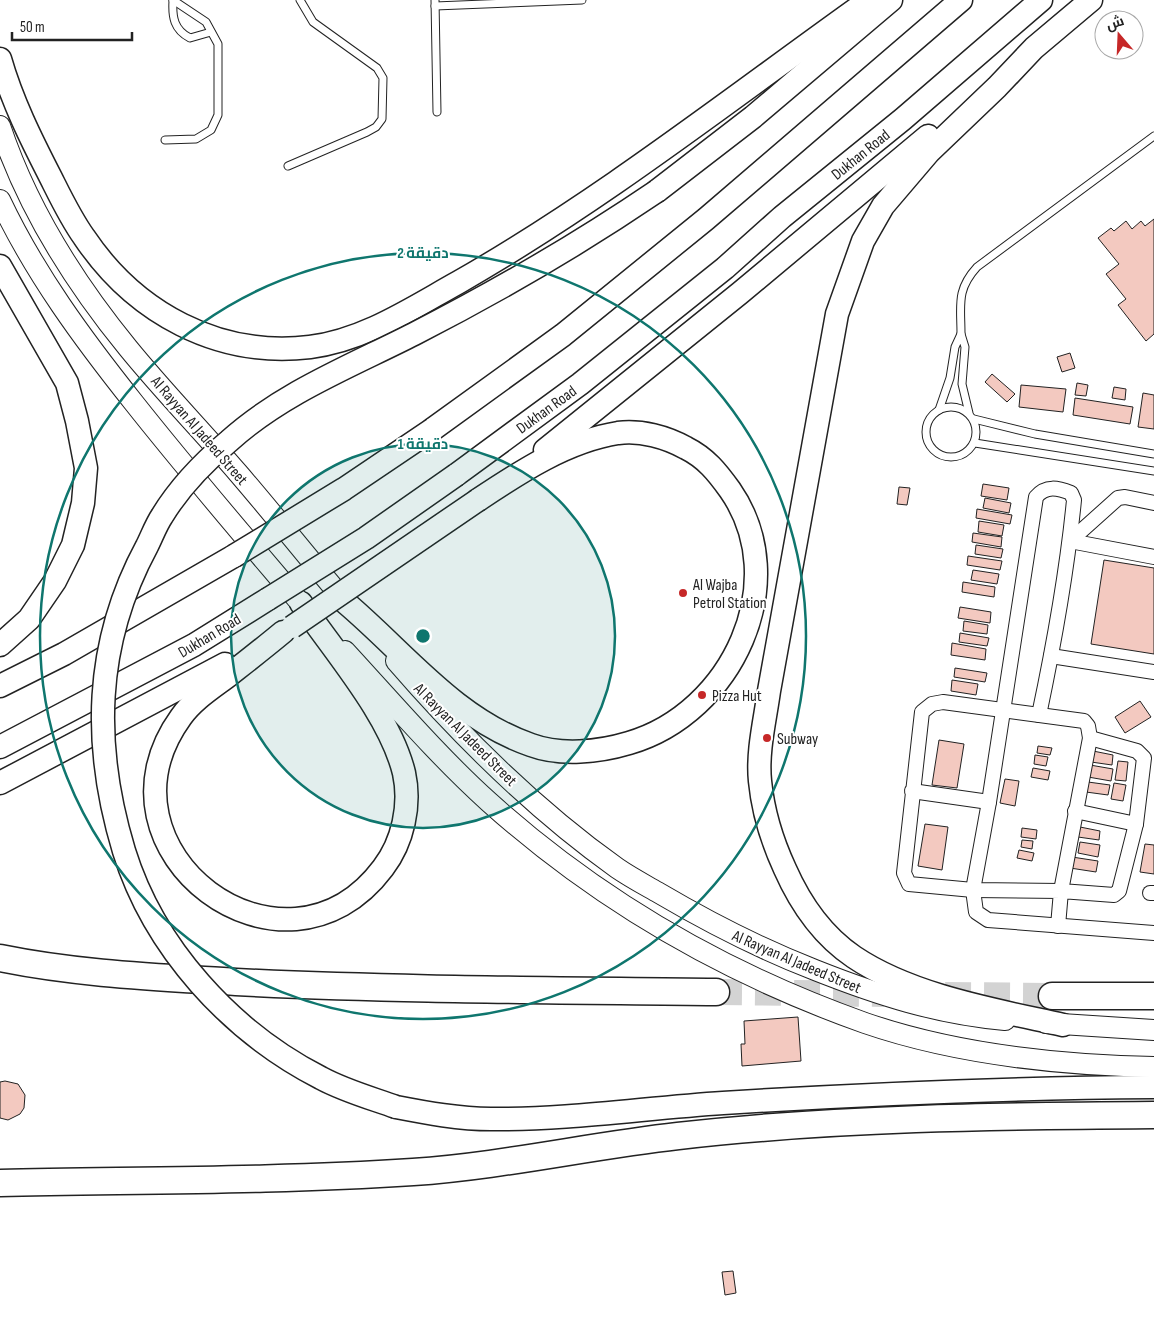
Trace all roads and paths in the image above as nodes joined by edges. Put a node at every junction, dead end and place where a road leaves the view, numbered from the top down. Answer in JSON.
{"nodes":[{"id":1,"x":173,"y":0,"type":"edge"},
{"id":2,"x":300,"y":0,"type":"edge"},
{"id":3,"x":582,"y":0,"type":"edge"},
{"id":4,"x":869,"y":0,"type":"edge"},
{"id":5,"x":891,"y":0,"type":"edge"},
{"id":6,"x":961,"y":0,"type":"edge"},
{"id":7,"x":1041,"y":0,"type":"edge"},
{"id":8,"x":1091,"y":0,"type":"edge"},
{"id":9,"x":435,"y":3,"type":"edge"},
{"id":10,"x":211,"y":32,"type":"junction"},
{"id":11,"x":1034,"y":48,"type":"junction"},
{"id":12,"x":0,"y":59,"type":"edge"},
{"id":13,"x":437,"y":112,"type":"dead end"},
{"id":14,"x":0,"y":126,"type":"edge"},
{"id":15,"x":1154,"y":136,"type":"edge"},
{"id":16,"x":165,"y":140,"type":"dead end"},
{"id":17,"x":288,"y":166,"type":"dead end"},
{"id":18,"x":0,"y":200,"type":"edge"},
{"id":19,"x":0,"y":266,"type":"edge"},
{"id":20,"x":961,"y":334,"type":"junction"},
{"id":21,"x":939,"y":410,"type":"junction"},
{"id":22,"x":971,"y":416,"type":"junction"},
{"id":23,"x":975,"y":443,"type":"junction"},
{"id":24,"x":1154,"y":454,"type":"edge"},
{"id":25,"x":1154,"y":471,"type":"edge"},
{"id":26,"x":503,"y":484,"type":"junction"},
{"id":27,"x":1154,"y":503,"type":"edge"},
{"id":28,"x":1070,"y":542,"type":"junction"},
{"id":29,"x":1154,"y":557,"type":"edge"},
{"id":30,"x":301,"y":603,"type":"junction"},
{"id":31,"x":346,"y":603,"type":"junction"},
{"id":32,"x":287,"y":629,"type":"junction"},
{"id":33,"x":0,"y":644,"type":"edge"},
{"id":34,"x":1051,"y":656,"type":"junction"},
{"id":35,"x":1154,"y":672,"type":"edge"},
{"id":36,"x":0,"y":686,"type":"edge"},
{"id":37,"x":1004,"y":710,"type":"junction"},
{"id":38,"x":1039,"y":715,"type":"junction"},
{"id":39,"x":1090,"y":738,"type":"junction"},
{"id":40,"x":0,"y":747,"type":"edge"},
{"id":41,"x":0,"y":783,"type":"edge"},
{"id":42,"x":912,"y":791,"type":"junction"},
{"id":43,"x":989,"y":802,"type":"junction"},
{"id":44,"x":1075,"y":811,"type":"junction"},
{"id":45,"x":1136,"y":824,"type":"junction"},
{"id":46,"x":973,"y":890,"type":"junction"},
{"id":47,"x":1061,"y":892,"type":"junction"},
{"id":48,"x":1058,"y":926,"type":"junction"},
{"id":49,"x":1154,"y":934,"type":"edge"},
{"id":50,"x":0,"y":958,"type":"edge"},
{"id":51,"x":716,"y":992,"type":"tunnel mouth"},
{"id":52,"x":1052,"y":996,"type":"tunnel mouth"},
{"id":53,"x":1154,"y":996,"type":"edge"},
{"id":54,"x":1063,"y":1025,"type":"junction"},
{"id":55,"x":1154,"y":1030,"type":"edge"},
{"id":56,"x":1154,"y":1067,"type":"edge"},
{"id":57,"x":1154,"y":1087,"type":"edge"},
{"id":58,"x":1154,"y":1115,"type":"edge"},
{"id":59,"x":0,"y":1183,"type":"edge"}],
"edges":[{"from":1,"to":10,"type":"lane"},
{"from":1,"to":10,"type":"lane"},
{"from":2,"to":17,"type":"lane"},
{"from":3,"to":9,"type":"lane"},
{"from":4,"to":12,"type":"main road"},
{"from":5,"to":57,"type":"main road","bridge":true},
{"from":6,"to":36,"type":"main road","bridge":true},
{"from":7,"to":40,"type":"main road","name":"Dukhan Road","bridge":true},
{"from":8,"to":11,"type":"main road"},
{"from":9,"to":13,"type":"lane"},
{"from":10,"to":16,"type":"lane"},
{"from":11,"to":26,"type":"main road"},
{"from":11,"to":54,"type":"main road"},
{"from":14,"to":31,"type":"main road","name":"Al Rayyan Al Jadeed Street"},
{"from":15,"to":20,"type":"lane"},
{"from":18,"to":30,"type":"main road","name":"Al Rayyan Al Jadeed Street"},
{"from":19,"to":33,"type":"main road"},
{"from":20,"to":21,"type":"lane"},
{"from":20,"to":22,"type":"lane"},
{"from":21,"to":22,"type":"lane"},
{"from":21,"to":23,"type":"lane"},
{"from":22,"to":23,"type":"lane"},
{"from":22,"to":24,"type":"lane"},
{"from":23,"to":25,"type":"lane"},
{"from":26,"to":31,"type":"main road"},
{"from":26,"to":32,"type":"main road","bridge":true},
{"from":27,"to":28,"type":"street"},
{"from":28,"to":29,"type":"street"},
{"from":28,"to":34,"type":"street"},
{"from":28,"to":37,"type":"street"},
{"from":30,"to":32,"type":"main road"},
{"from":30,"to":56,"type":"main road","name":"Al Rayyan Al Jadeed Street"},
{"from":31,"to":54,"type":"main road","name":"Al Rayyan Al Jadeed Street"},
{"from":32,"to":41,"type":"main road"},
{"from":34,"to":35,"type":"street"},
{"from":34,"to":38,"type":"street"},
{"from":37,"to":38,"type":"street"},
{"from":37,"to":42,"type":"street"},
{"from":37,"to":43,"type":"street"},
{"from":38,"to":39,"type":"street"},
{"from":39,"to":44,"type":"street"},
{"from":39,"to":45,"type":"street"},
{"from":42,"to":43,"type":"street"},
{"from":42,"to":46,"type":"street"},
{"from":43,"to":46,"type":"street"},
{"from":44,"to":45,"type":"street"},
{"from":44,"to":47,"type":"street"},
{"from":45,"to":47,"type":"street"},
{"from":46,"to":47,"type":"street"},
{"from":46,"to":48,"type":"street"},
{"from":47,"to":48,"type":"street"},
{"from":48,"to":49,"type":"street"},
{"from":50,"to":51,"type":"highway"},
{"from":52,"to":53,"type":"highway"},
{"from":54,"to":55,"type":"main road","name":"Al Rayyan Al Jadeed Street"},
{"from":58,"to":59,"type":"highway"}]}
